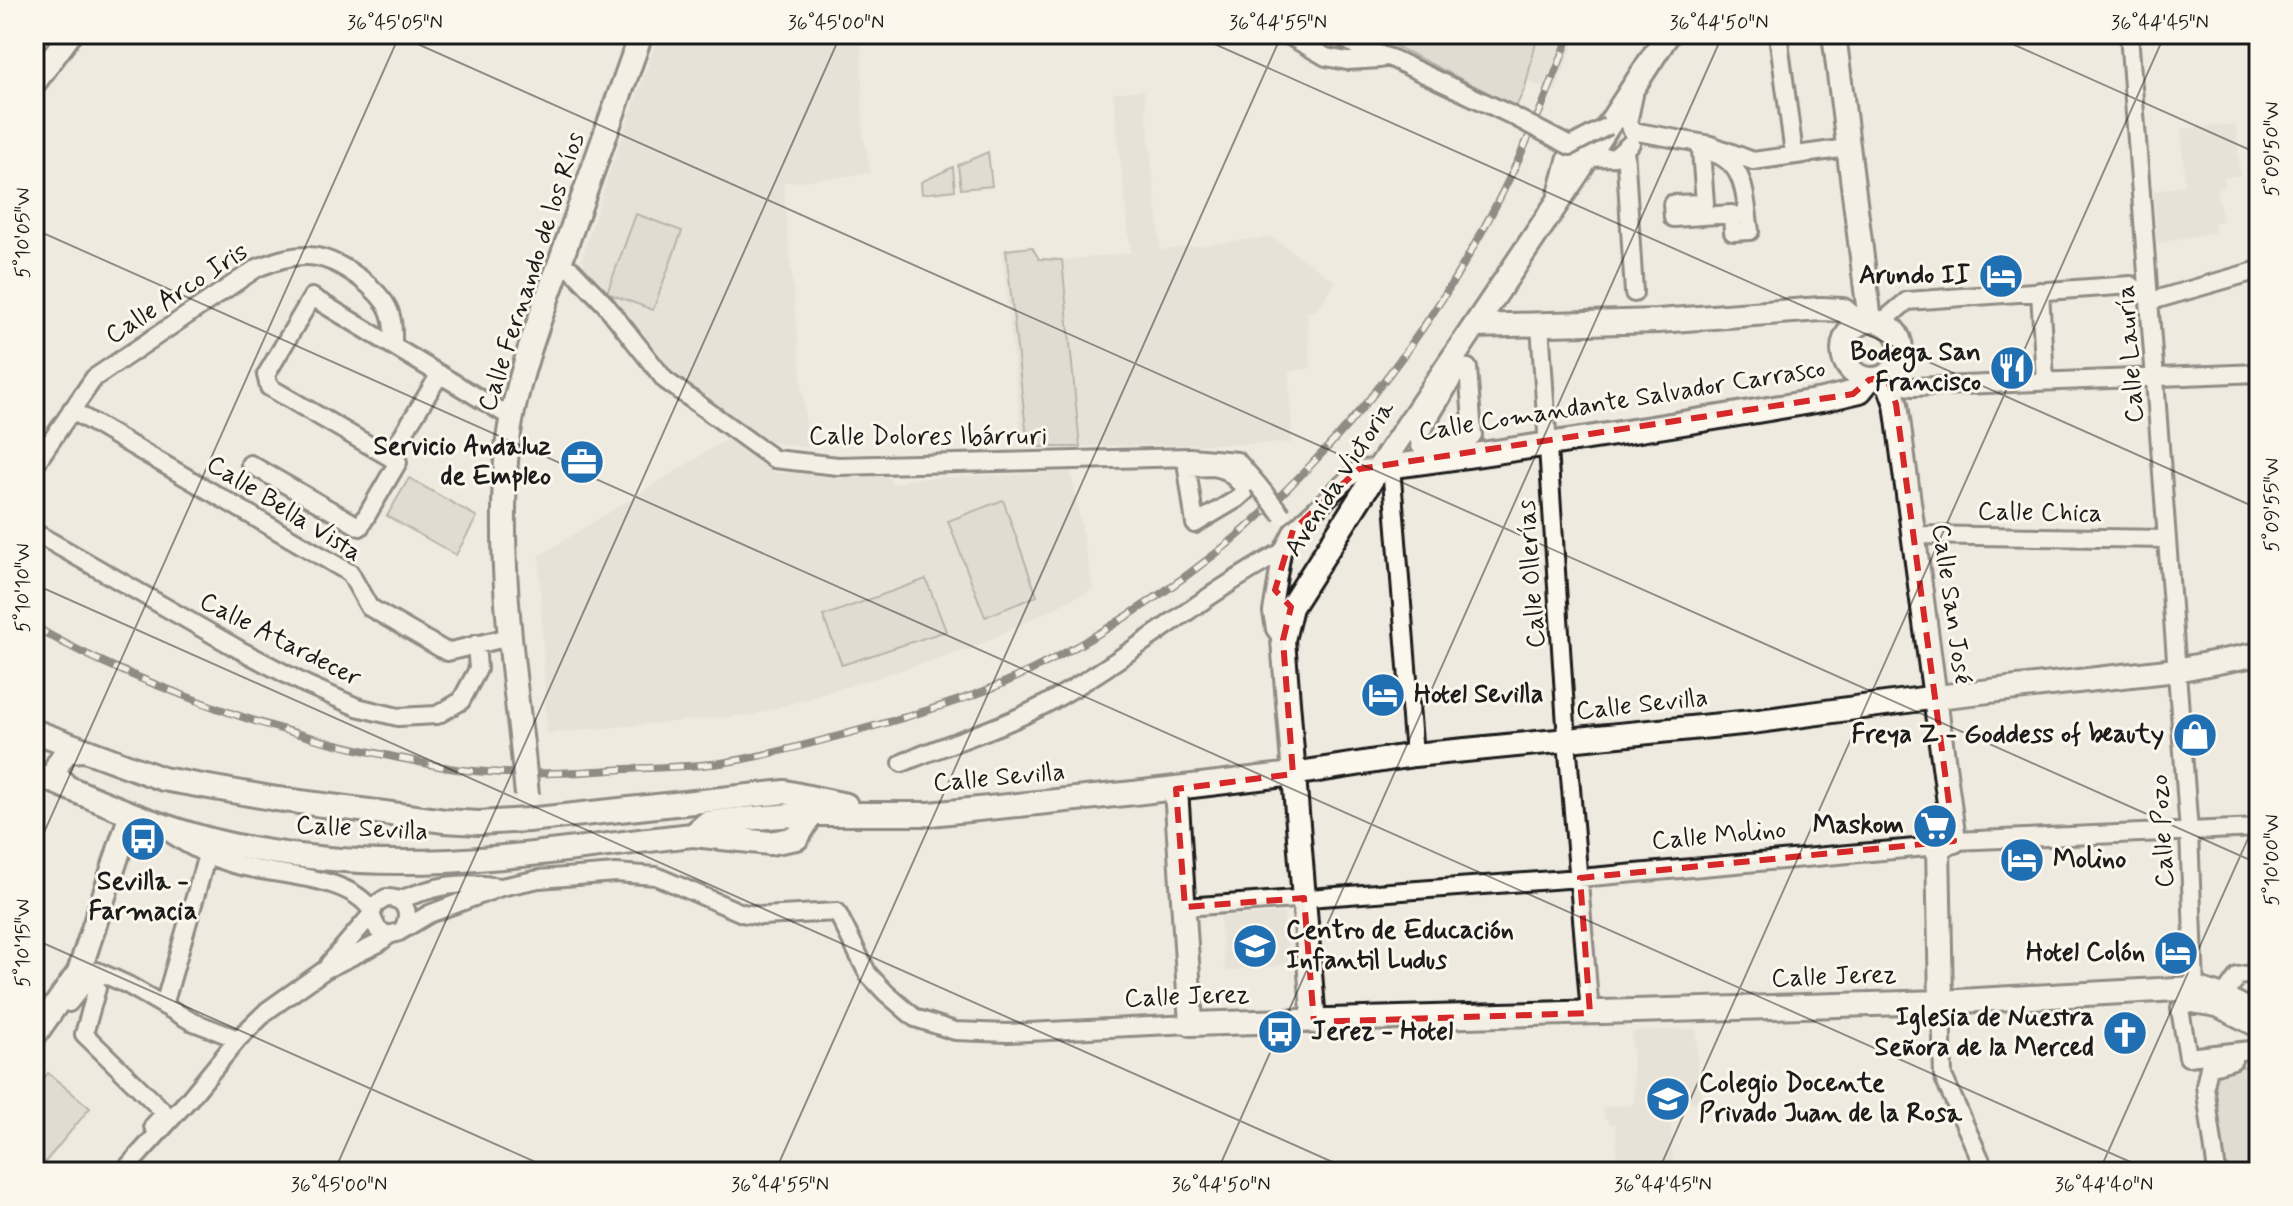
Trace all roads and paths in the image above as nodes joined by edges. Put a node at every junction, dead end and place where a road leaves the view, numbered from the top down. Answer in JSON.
{"nodes":[{"id":1,"x":70,"y":34,"type":"edge"},
{"id":2,"x":641,"y":34,"type":"edge"},
{"id":3,"x":1286,"y":34,"type":"edge"},
{"id":4,"x":1337,"y":34,"type":"edge"},
{"id":5,"x":1668,"y":34,"type":"edge"},
{"id":6,"x":1778,"y":34,"type":"edge"},
{"id":7,"x":1834,"y":34,"type":"edge"},
{"id":8,"x":2129,"y":34,"type":"edge"},
{"id":9,"x":1393,"y":59,"type":"junction"},
{"id":10,"x":1641,"y":77,"type":"junction"},
{"id":11,"x":34,"y":83,"type":"edge"},
{"id":12,"x":1641,"y":134,"type":"junction"},
{"id":13,"x":1625,"y":148,"type":"junction"},
{"id":14,"x":1847,"y":148,"type":"junction"},
{"id":15,"x":1579,"y":152,"type":"junction"},
{"id":16,"x":1794,"y":154,"type":"junction"},
{"id":17,"x":1750,"y":231,"type":"joint"},
{"id":18,"x":559,"y":264,"type":"junction"},
{"id":19,"x":2259,"y":270,"type":"edge"},
{"id":20,"x":2040,"y":291,"type":"junction"},
{"id":21,"x":1634,"y":293,"type":"dead end"},
{"id":22,"x":2151,"y":301,"type":"junction"},
{"id":23,"x":1871,"y":322,"type":"junction"},
{"id":24,"x":1540,"y":324,"type":"junction"},
{"id":25,"x":1475,"y":326,"type":"junction"},
{"id":26,"x":393,"y":346,"type":"junction"},
{"id":27,"x":2259,"y":373,"type":"edge"},
{"id":28,"x":440,"y":374,"type":"junction"},
{"id":29,"x":1882,"y":377,"type":"junction"},
{"id":30,"x":2157,"y":379,"type":"junction"},
{"id":31,"x":2045,"y":381,"type":"junction"},
{"id":32,"x":71,"y":410,"type":"junction"},
{"id":33,"x":512,"y":418,"type":"junction"},
{"id":34,"x":1420,"y":446,"type":"joint"},
{"id":35,"x":1547,"y":446,"type":"junction"},
{"id":36,"x":389,"y":457,"type":"junction"},
{"id":37,"x":250,"y":464,"type":"dead end"},
{"id":38,"x":34,"y":466,"type":"edge"},
{"id":39,"x":1385,"y":467,"type":"junction"},
{"id":40,"x":1293,"y":530,"type":"junction"},
{"id":41,"x":34,"y":532,"type":"edge"},
{"id":42,"x":1913,"y":535,"type":"junction"},
{"id":43,"x":2167,"y":539,"type":"junction"},
{"id":44,"x":1282,"y":552,"type":"junction"},
{"id":45,"x":1275,"y":590,"type":"junction"},
{"id":46,"x":1291,"y":607,"type":"junction"},
{"id":47,"x":509,"y":637,"type":"junction"},
{"id":48,"x":1283,"y":640,"type":"junction"},
{"id":49,"x":476,"y":644,"type":"junction"},
{"id":50,"x":2259,"y":654,"type":"edge"},
{"id":51,"x":2176,"y":670,"type":"junction"},
{"id":52,"x":1937,"y":697,"type":"junction"},
{"id":53,"x":34,"y":732,"type":"edge"},
{"id":54,"x":1567,"y":741,"type":"junction"},
{"id":55,"x":84,"y":750,"type":"junction"},
{"id":56,"x":1414,"y":755,"type":"junction"},
{"id":57,"x":34,"y":761,"type":"edge"},
{"id":58,"x":902,"y":763,"type":"dead end"},
{"id":59,"x":34,"y":773,"type":"edge"},
{"id":60,"x":1293,"y":774,"type":"junction"},
{"id":61,"x":67,"y":787,"type":"junction"},
{"id":62,"x":1176,"y":789,"type":"junction"},
{"id":63,"x":771,"y":795,"type":"junction"},
{"id":64,"x":131,"y":814,"type":"junction"},
{"id":65,"x":807,"y":814,"type":"junction"},
{"id":66,"x":887,"y":815,"type":"junction"},
{"id":67,"x":528,"y":820,"type":"junction"},
{"id":68,"x":154,"y":821,"type":"junction"},
{"id":69,"x":2259,"y":828,"type":"edge"},
{"id":70,"x":2189,"y":832,"type":"junction"},
{"id":71,"x":1946,"y":844,"type":"junction"},
{"id":72,"x":207,"y":855,"type":"junction"},
{"id":73,"x":1580,"y":878,"type":"junction"},
{"id":74,"x":501,"y":887,"type":"junction"},
{"id":75,"x":343,"y":889,"type":"junction"},
{"id":76,"x":1304,"y":898,"type":"junction"},
{"id":77,"x":399,"y":900,"type":"junction"},
{"id":78,"x":1185,"y":907,"type":"junction"},
{"id":79,"x":371,"y":913,"type":"junction"},
{"id":80,"x":396,"y":932,"type":"junction"},
{"id":81,"x":353,"y":934,"type":"junction"},
{"id":82,"x":326,"y":969,"type":"junction"},
{"id":83,"x":79,"y":972,"type":"junction"},
{"id":84,"x":2259,"y":973,"type":"edge"},
{"id":85,"x":2195,"y":988,"type":"junction"},
{"id":86,"x":2223,"y":997,"type":"junction"},
{"id":87,"x":34,"y":999,"type":"edge"},
{"id":88,"x":1941,"y":1002,"type":"junction"},
{"id":89,"x":164,"y":1005,"type":"junction"},
{"id":90,"x":1590,"y":1013,"type":"junction"},
{"id":91,"x":2259,"y":1016,"type":"edge"},
{"id":92,"x":1314,"y":1022,"type":"junction"},
{"id":93,"x":1191,"y":1024,"type":"junction"},
{"id":94,"x":39,"y":1029,"type":"edge"},
{"id":95,"x":2259,"y":1029,"type":"edge"},
{"id":96,"x":238,"y":1039,"type":"junction"},
{"id":97,"x":34,"y":1049,"type":"edge"},
{"id":98,"x":2259,"y":1049,"type":"edge"},
{"id":99,"x":2259,"y":1059,"type":"edge"},
{"id":100,"x":112,"y":1172,"type":"edge"},
{"id":101,"x":123,"y":1172,"type":"edge"},
{"id":102,"x":1986,"y":1172,"type":"edge"},
{"id":103,"x":2217,"y":1172,"type":"edge"}],
"edges":[{"from":1,"to":11,"type":"main road"},
{"from":2,"to":18,"type":"main road","name":"Calle Fernando de los Ríos"},
{"from":3,"to":9,"type":"street"},
{"from":4,"to":9,"type":"street"},
{"from":5,"to":10,"type":"main road","name":"Avenida Victoria"},
{"from":6,"to":16,"type":"street"},
{"from":7,"to":14,"type":"main road"},
{"from":8,"to":22,"type":"street","name":"Calle Lauría"},
{"from":9,"to":15,"type":"street","bridge":true},
{"from":10,"to":12,"type":"street"},
{"from":10,"to":15,"type":"main road","name":"Avenida Victoria"},
{"from":12,"to":13,"type":"street"},
{"from":12,"to":16,"type":"street"},
{"from":13,"to":15,"type":"street"},
{"from":13,"to":21,"type":"street"},
{"from":14,"to":16,"type":"street"},
{"from":14,"to":23,"type":"main road"},
{"from":15,"to":25,"type":"main road","name":"Avenida Victoria"},
{"from":17,"to":17,"type":"street"},
{"from":18,"to":33,"type":"main road","name":"Calle Fernando de los Ríos"},
{"from":18,"to":40,"type":"street","name":"Calle Dolores Ibárruri","bridge":true},
{"from":19,"to":22,"type":"street"},
{"from":20,"to":22,"type":"street"},
{"from":20,"to":23,"type":"street"},
{"from":20,"to":31,"type":"street"},
{"from":22,"to":30,"type":"street","name":"Calle Lauría"},
{"from":23,"to":24,"type":"main road"},
{"from":23,"to":29,"type":"main road"},
{"from":23,"to":29,"type":"main road"},
{"from":24,"to":25,"type":"main road"},
{"from":24,"to":35,"type":"street","name":"Calle Ollerías"},
{"from":25,"to":39,"type":"main road","name":"Avenida Victoria"},
{"from":26,"to":28,"type":"street"},
{"from":26,"to":32,"type":"street","name":"Calle Arco Iris"},
{"from":26,"to":36,"type":"street"},
{"from":27,"to":30,"type":"street"},
{"from":28,"to":33,"type":"street"},
{"from":28,"to":36,"type":"street"},
{"from":29,"to":31,"type":"street"},
{"from":29,"to":35,"type":"main road","name":"Calle Comandante Salvador Carrasco"},
{"from":29,"to":42,"type":"main road","name":"Calle San José"},
{"from":30,"to":31,"type":"street"},
{"from":30,"to":43,"type":"street","name":"Calle Lauría"},
{"from":32,"to":38,"type":"street","name":"Calle Arco Iris"},
{"from":32,"to":49,"type":"street","name":"Calle Bella Vista"},
{"from":33,"to":47,"type":"main road","name":"Calle Fernando de los Ríos"},
{"from":34,"to":34,"type":"street"},
{"from":35,"to":39,"type":"main road","name":"Calle Comandante Salvador Carrasco"},
{"from":35,"to":54,"type":"street","name":"Calle Ollerías"},
{"from":36,"to":37,"type":"street"},
{"from":39,"to":40,"type":"street"},
{"from":39,"to":46,"type":"main road","name":"Avenida Victoria"},
{"from":39,"to":56,"type":"street"},
{"from":40,"to":44,"type":"street"},
{"from":41,"to":49,"type":"street","name":"Calle Atardecer"},
{"from":42,"to":43,"type":"street","name":"Calle Chica"},
{"from":42,"to":52,"type":"main road","name":"Calle San José"},
{"from":43,"to":51,"type":"street","name":"Calle Lauría"},
{"from":44,"to":45,"type":"street"},
{"from":44,"to":58,"type":"street"},
{"from":45,"to":46,"type":"street"},
{"from":45,"to":48,"type":"street"},
{"from":46,"to":48,"type":"main road","name":"Avenida Victoria"},
{"from":47,"to":49,"type":"street","name":"Calle Bella Vista"},
{"from":47,"to":67,"type":"main road","name":"Calle Fernando de los Ríos","bridge":true},
{"from":48,"to":60,"type":"main road","name":"Avenida Victoria"},
{"from":50,"to":51,"type":"main road","name":"Calle Sevilla"},
{"from":51,"to":52,"type":"main road","name":"Calle Sevilla"},
{"from":51,"to":70,"type":"street","name":"Calle Pozo"},
{"from":52,"to":54,"type":"main road","name":"Calle Sevilla"},
{"from":52,"to":71,"type":"main road","name":"Calle San José"},
{"from":53,"to":55,"type":"main road","name":"Calle Sevilla"},
{"from":53,"to":57,"type":"main road"},
{"from":54,"to":56,"type":"main road","name":"Calle Sevilla"},
{"from":54,"to":73,"type":"street","name":"Calle Ollerías"},
{"from":55,"to":61,"type":"main road"},
{"from":55,"to":67,"type":"main road","name":"Calle Sevilla"},
{"from":56,"to":60,"type":"main road","name":"Calle Sevilla"},
{"from":59,"to":61,"type":"main road","name":"Calle Sevilla"},
{"from":60,"to":62,"type":"main road","name":"Calle Sevilla"},
{"from":60,"to":76,"type":"main road","name":"Avenida Victoria"},
{"from":61,"to":64,"type":"main road","name":"Calle Sevilla"},
{"from":62,"to":66,"type":"main road","name":"Calle Sevilla"},
{"from":62,"to":78,"type":"main road"},
{"from":63,"to":65,"type":"main road"},
{"from":63,"to":66,"type":"main road","name":"Calle Sevilla"},
{"from":63,"to":67,"type":"main road","name":"Calle Sevilla"},
{"from":64,"to":68,"type":"main road","name":"Calle Sevilla"},
{"from":64,"to":83,"type":"main road"},
{"from":65,"to":66,"type":"main road","name":"Calle Sevilla"},
{"from":65,"to":68,"type":"main road","name":"Calle Sevilla"},
{"from":68,"to":72,"type":"street"},
{"from":69,"to":70,"type":"street","name":"Calle Molino"},
{"from":70,"to":71,"type":"street","name":"Calle Molino"},
{"from":70,"to":85,"type":"street","name":"Calle Pozo"},
{"from":71,"to":73,"type":"street","name":"Calle Molino"},
{"from":71,"to":88,"type":"main road","name":"Calle San José"},
{"from":72,"to":75,"type":"street"},
{"from":72,"to":89,"type":"street"},
{"from":73,"to":76,"type":"street","name":"Calle Molino"},
{"from":73,"to":90,"type":"street","name":"Calle Ollerías"},
{"from":74,"to":77,"type":"street","name":"Calle Jerez"},
{"from":74,"to":80,"type":"street","name":"Calle Jerez"},
{"from":74,"to":93,"type":"street","name":"Calle Jerez"},
{"from":75,"to":79,"type":"street"},
{"from":75,"to":81,"type":"street"},
{"from":76,"to":78,"type":"street","name":"Calle Molino"},
{"from":76,"to":92,"type":"main road","name":"Avenida Victoria"},
{"from":77,"to":79,"type":"street"},
{"from":77,"to":80,"type":"street"},
{"from":78,"to":93,"type":"main road"},
{"from":79,"to":80,"type":"street"},
{"from":79,"to":81,"type":"street"},
{"from":80,"to":82,"type":"street","name":"Calle Jerez"},
{"from":81,"to":82,"type":"street"},
{"from":82,"to":96,"type":"street"},
{"from":83,"to":89,"type":"street"},
{"from":83,"to":94,"type":"main road"},
{"from":84,"to":86,"type":"street"},
{"from":85,"to":86,"type":"main road"},
{"from":85,"to":88,"type":"main road","name":"Calle Jerez"},
{"from":86,"to":91,"type":"main road"},
{"from":87,"to":94,"type":"street"},
{"from":88,"to":90,"type":"main road","name":"Calle Jerez"},
{"from":88,"to":102,"type":"street"},
{"from":89,"to":96,"type":"street"},
{"from":90,"to":92,"type":"main road","name":"Calle Jerez"},
{"from":92,"to":93,"type":"main road","name":"Calle Jerez"},
{"from":95,"to":98,"type":"street"},
{"from":96,"to":101,"type":"street"},
{"from":97,"to":100,"type":"street"},
{"from":99,"to":103,"type":"street"}]}
